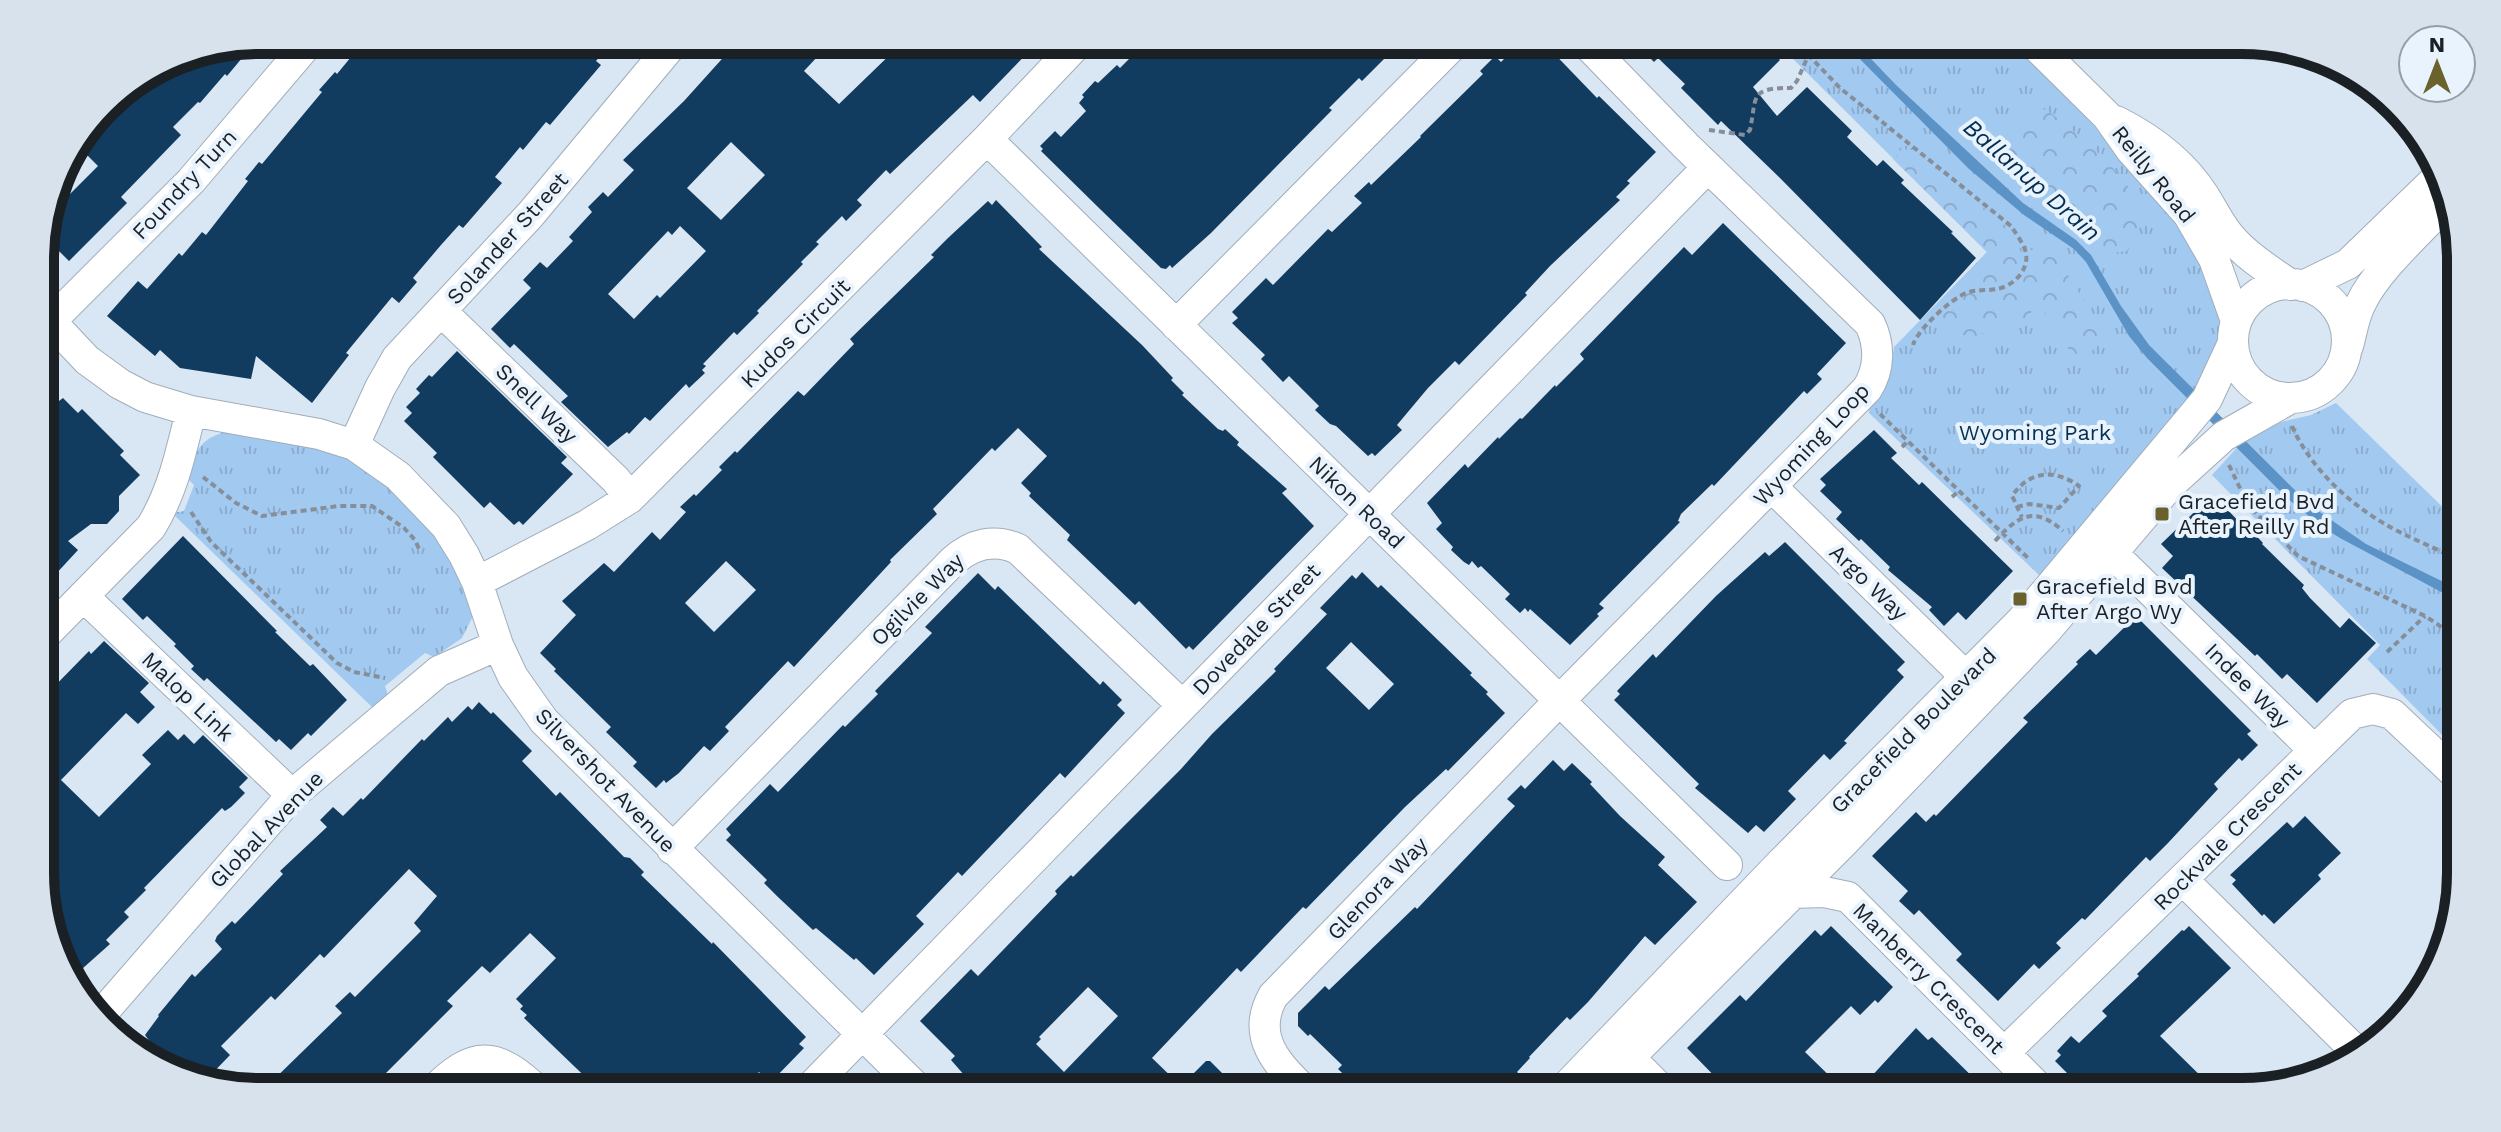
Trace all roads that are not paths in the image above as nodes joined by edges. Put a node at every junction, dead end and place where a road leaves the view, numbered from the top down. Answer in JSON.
{"nodes":[{"id":1,"x":299,"y":54,"type":"edge"},
{"id":2,"x":664,"y":54,"type":"edge"},
{"id":3,"x":1068,"y":54,"type":"edge"},
{"id":4,"x":1444,"y":54,"type":"edge"},
{"id":5,"x":1597,"y":54,"type":"edge"},
{"id":6,"x":2044,"y":54,"type":"edge"},
{"id":7,"x":2107,"y":116,"type":"junction"},
{"id":8,"x":987,"y":139,"type":"junction"},
{"id":9,"x":1708,"y":167,"type":"junction"},
{"id":10,"x":2432,"y":183,"type":"edge"},
{"id":11,"x":2441,"y":209,"type":"edge"},
{"id":12,"x":2297,"y":285,"type":"junction"},
{"id":13,"x":54,"y":309,"type":"edge"},
{"id":14,"x":441,"y":311,"type":"junction"},
{"id":15,"x":54,"y":325,"type":"edge"},
{"id":16,"x":1176,"y":325,"type":"junction"},
{"id":17,"x":2234,"y":332,"type":"junction"},
{"id":18,"x":2346,"y":350,"type":"junction"},
{"id":19,"x":2290,"y":408,"type":"junction"},
{"id":20,"x":191,"y":411,"type":"junction"},
{"id":21,"x":354,"y":445,"type":"junction"},
{"id":22,"x":1772,"y":487,"type":"junction"},
{"id":23,"x":630,"y":498,"type":"junction"},
{"id":24,"x":1368,"y":513,"type":"junction"},
{"id":25,"x":2112,"y":553,"type":"junction"},
{"id":26,"x":477,"y":582,"type":"junction"},
{"id":27,"x":83,"y":596,"type":"junction"},
{"id":28,"x":54,"y":626,"type":"edge"},
{"id":29,"x":498,"y":645,"type":"junction"},
{"id":30,"x":1967,"y":678,"type":"junction"},
{"id":31,"x":1560,"y":700,"type":"junction"},
{"id":32,"x":1182,"y":705,"type":"junction"},
{"id":33,"x":2314,"y":750,"type":"junction"},
{"id":34,"x":2447,"y":765,"type":"edge"},
{"id":35,"x":292,"y":795,"type":"junction"},
{"id":36,"x":1845,"y":841,"type":"junction"},
{"id":37,"x":672,"y":849,"type":"junction"},
{"id":38,"x":1780,"y":864,"type":"junction"},
{"id":39,"x":1727,"y":865,"type":"junction"},
{"id":40,"x":2183,"y":880,"type":"junction"},
{"id":41,"x":1791,"y":893,"type":"junction"},
{"id":42,"x":1848,"y":897,"type":"junction"},
{"id":43,"x":1736,"y":911,"type":"junction"},
{"id":44,"x":106,"y":1009,"type":"edge"},
{"id":45,"x":863,"y":1034,"type":"junction"},
{"id":46,"x":2351,"y":1046,"type":"edge"},
{"id":47,"x":2004,"y":1053,"type":"junction"},
{"id":48,"x":1629,"y":1057,"type":"junction"},
{"id":49,"x":446,"y":1078,"type":"edge"},
{"id":50,"x":522,"y":1078,"type":"edge"},
{"id":51,"x":820,"y":1078,"type":"edge"},
{"id":52,"x":907,"y":1078,"type":"edge"},
{"id":53,"x":1293,"y":1078,"type":"edge"},
{"id":54,"x":1575,"y":1078,"type":"edge"},
{"id":55,"x":1609,"y":1078,"type":"edge"},
{"id":56,"x":1650,"y":1078,"type":"edge"},
{"id":57,"x":2029,"y":1078,"type":"edge"}],
"edges":[{"from":1,"to":13,"type":"street","name":"Foundry Turn"},
{"from":2,"to":14,"type":"street","name":"Solander Street"},
{"from":3,"to":8,"type":"street","name":"Kudos Circuit"},
{"from":4,"to":16,"type":"street"},
{"from":5,"to":9,"type":"street","name":"Wyoming Loop"},
{"from":6,"to":7,"type":"street","name":"Reilly Road"},
{"from":7,"to":12,"type":"street","name":"Reilly Road"},
{"from":7,"to":17,"type":"street","name":"Reilly Road"},
{"from":8,"to":16,"type":"street","name":"Nikon Road"},
{"from":8,"to":23,"type":"street","name":"Kudos Circuit"},
{"from":9,"to":22,"type":"street","name":"Wyoming Loop"},
{"from":9,"to":24,"type":"street","name":"Dovedale Street"},
{"from":10,"to":12,"type":"street"},
{"from":11,"to":18,"type":"street"},
{"from":12,"to":17,"type":"street"},
{"from":12,"to":18,"type":"street"},
{"from":14,"to":21,"type":"street","name":"Solander Street"},
{"from":14,"to":23,"type":"street","name":"Snell Way"},
{"from":15,"to":20,"type":"street","name":"Silvershot Avenue"},
{"from":16,"to":24,"type":"street","name":"Nikon Road"},
{"from":17,"to":19,"type":"street"},
{"from":17,"to":30,"type":"street","name":"Gracefield Boulevard"},
{"from":18,"to":19,"type":"street"},
{"from":19,"to":25,"type":"street","name":"Gracefield Boulevard"},
{"from":20,"to":21,"type":"street","name":"Silvershot Avenue"},
{"from":20,"to":27,"type":"street"},
{"from":21,"to":26,"type":"street","name":"Silvershot Avenue"},
{"from":22,"to":30,"type":"street","name":"Argo Way"},
{"from":22,"to":31,"type":"street","name":"Wyoming Loop"},
{"from":23,"to":26,"type":"street","name":"Kudos Circuit"},
{"from":24,"to":31,"type":"street","name":"Nikon Road"},
{"from":24,"to":32,"type":"street","name":"Dovedale Street"},
{"from":25,"to":33,"type":"street","name":"Indee Way"},
{"from":25,"to":36,"type":"street","name":"Gracefield Boulevard"},
{"from":26,"to":29,"type":"street","name":"Silvershot Avenue"},
{"from":27,"to":28,"type":"street"},
{"from":27,"to":35,"type":"street","name":"Malop Link"},
{"from":29,"to":35,"type":"street","name":"Global Avenue"},
{"from":29,"to":37,"type":"street","name":"Silvershot Avenue"},
{"from":30,"to":38,"type":"street","name":"Gracefield Boulevard"},
{"from":31,"to":39,"type":"street","name":"Nikon Road"},
{"from":31,"to":53,"type":"street","name":"Glenora Way"},
{"from":32,"to":37,"type":"street","name":"Ogilvie Way"},
{"from":32,"to":45,"type":"street","name":"Dovedale Street"},
{"from":33,"to":34,"type":"street","name":"Rockvale Crescent"},
{"from":33,"to":40,"type":"street","name":"Rockvale Crescent"},
{"from":35,"to":44,"type":"street","name":"Global Avenue"},
{"from":36,"to":41,"type":"street","name":"Gracefield Boulevard"},
{"from":36,"to":42,"type":"street","name":"Manberry Crescent"},
{"from":37,"to":45,"type":"street","name":"Silvershot Avenue"},
{"from":38,"to":39,"type":"street"},
{"from":38,"to":43,"type":"street","name":"Gracefield Boulevard"},
{"from":39,"to":43,"type":"street"},
{"from":40,"to":46,"type":"street"},
{"from":40,"to":47,"type":"street","name":"Rockvale Crescent"},
{"from":41,"to":42,"type":"street","name":"Manberry Crescent"},
{"from":41,"to":48,"type":"street","name":"Gracefield Boulevard"},
{"from":42,"to":47,"type":"street","name":"Manberry Crescent"},
{"from":43,"to":54,"type":"street","name":"Gracefield Boulevard"},
{"from":45,"to":51,"type":"street","name":"Dovedale Street"},
{"from":45,"to":52,"type":"street","name":"Silvershot Avenue"},
{"from":47,"to":57,"type":"street","name":"Manberry Crescent"},
{"from":48,"to":55,"type":"street","name":"Gracefield Boulevard"},
{"from":48,"to":56,"type":"street"},
{"from":49,"to":50,"type":"street"}]}
